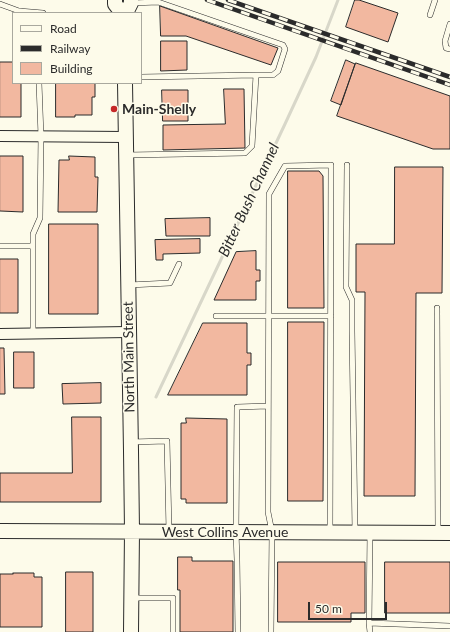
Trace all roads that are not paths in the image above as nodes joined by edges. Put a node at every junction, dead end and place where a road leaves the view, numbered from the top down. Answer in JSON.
{"nodes":[{"id":1,"x":115,"y":0,"type":"edge"},
{"id":2,"x":435,"y":0,"type":"edge"},
{"id":3,"x":0,"y":4,"type":"edge"},
{"id":4,"x":127,"y":7,"type":"edge"},
{"id":5,"x":32,"y":12,"type":"edge"},
{"id":6,"x":430,"y":15,"type":"dead end"},
{"id":7,"x":450,"y":24,"type":"edge"},
{"id":8,"x":450,"y":49,"type":"edge"},
{"id":9,"x":256,"y":75,"type":"junction"},
{"id":10,"x":142,"y":77,"type":"edge"},
{"id":11,"x":39,"y":84,"type":"edge"},
{"id":12,"x":124,"y":84,"type":"edge"},
{"id":13,"x":0,"y":136,"type":"edge"},
{"id":14,"x":41,"y":136,"type":"junction"},
{"id":15,"x":125,"y":137,"type":"junction"},
{"id":16,"x":126,"y":155,"type":"junction"},
{"id":17,"x":347,"y":165,"type":"dead end"},
{"id":18,"x":0,"y":246,"type":"edge"},
{"id":19,"x":33,"y":246,"type":"junction"},
{"id":20,"x":179,"y":264,"type":"dead end"},
{"id":21,"x":128,"y":285,"type":"junction"},
{"id":22,"x":437,"y":308,"type":"dead end"},
{"id":23,"x":216,"y":316,"type":"dead end"},
{"id":24,"x":269,"y":316,"type":"junction"},
{"id":25,"x":331,"y":316,"type":"junction"},
{"id":26,"x":128,"y":332,"type":"junction"},
{"id":27,"x":33,"y":333,"type":"junction"},
{"id":28,"x":0,"y":334,"type":"edge"},
{"id":29,"x":268,"y":406,"type":"junction"},
{"id":30,"x":131,"y":442,"type":"junction"},
{"id":31,"x":0,"y":531,"type":"edge"},
{"id":32,"x":132,"y":531,"type":"junction"},
{"id":33,"x":169,"y":532,"type":"junction"},
{"id":34,"x":236,"y":532,"type":"junction"},
{"id":35,"x":272,"y":532,"type":"junction"},
{"id":36,"x":330,"y":532,"type":"junction"},
{"id":37,"x":355,"y":532,"type":"junction"},
{"id":38,"x":370,"y":532,"type":"junction"},
{"id":39,"x":444,"y":532,"type":"edge"},
{"id":40,"x":131,"y":598,"type":"junction"},
{"id":41,"x":369,"y":623,"type":"junction"},
{"id":42,"x":450,"y":626,"type":"edge"},
{"id":43,"x":131,"y":632,"type":"edge"},
{"id":44,"x":173,"y":632,"type":"edge"},
{"id":45,"x":238,"y":632,"type":"edge"},
{"id":46,"x":271,"y":632,"type":"edge"},
{"id":47,"x":364,"y":632,"type":"edge"},
{"id":48,"x":370,"y":632,"type":"edge"},
{"id":49,"x":449,"y":632,"type":"edge"}],
"edges":[{"from":1,"to":4,"type":"main road"},
{"from":2,"to":6,"type":"lane"},
{"from":3,"to":5,"type":"lane"},
{"from":4,"to":9,"type":"lane"},
{"from":7,"to":8,"type":"lane"},
{"from":9,"to":10,"type":"lane"},
{"from":9,"to":16,"type":"lane"},
{"from":11,"to":14,"type":"lane"},
{"from":12,"to":15,"type":"main road","name":"North Main Street"},
{"from":13,"to":14,"type":"street"},
{"from":14,"to":15,"type":"street"},
{"from":14,"to":19,"type":"lane"},
{"from":15,"to":16,"type":"main road","name":"North Main Street"},
{"from":16,"to":21,"type":"main road","name":"North Main Street"},
{"from":17,"to":37,"type":"lane"},
{"from":18,"to":19,"type":"lane"},
{"from":19,"to":27,"type":"lane"},
{"from":20,"to":21,"type":"lane"},
{"from":21,"to":26,"type":"main road","name":"North Main Street"},
{"from":22,"to":39,"type":"lane"},
{"from":23,"to":24,"type":"lane"},
{"from":24,"to":25,"type":"lane"},
{"from":24,"to":25,"type":"lane"},
{"from":24,"to":29,"type":"lane"},
{"from":25,"to":36,"type":"lane"},
{"from":26,"to":27,"type":"street"},
{"from":26,"to":30,"type":"main road","name":"North Main Street"},
{"from":27,"to":28,"type":"street"},
{"from":29,"to":34,"type":"lane"},
{"from":29,"to":35,"type":"lane"},
{"from":30,"to":32,"type":"main road","name":"North Main Street"},
{"from":30,"to":33,"type":"lane"},
{"from":31,"to":32,"type":"main road","name":"West Collins Avenue"},
{"from":32,"to":33,"type":"main road","name":"West Collins Avenue"},
{"from":32,"to":40,"type":"main road","name":"North Main Street"},
{"from":33,"to":34,"type":"main road","name":"West Collins Avenue"},
{"from":34,"to":35,"type":"main road","name":"West Collins Avenue"},
{"from":34,"to":45,"type":"lane"},
{"from":35,"to":36,"type":"main road","name":"West Collins Avenue"},
{"from":35,"to":46,"type":"lane"},
{"from":36,"to":37,"type":"main road","name":"West Collins Avenue"},
{"from":37,"to":38,"type":"main road","name":"West Collins Avenue"},
{"from":38,"to":39,"type":"main road","name":"West Collins Avenue"},
{"from":38,"to":41,"type":"lane"},
{"from":40,"to":43,"type":"main road","name":"North Main Street"},
{"from":40,"to":44,"type":"lane"},
{"from":41,"to":42,"type":"lane"},
{"from":41,"to":48,"type":"lane"},
{"from":42,"to":49,"type":"lane"},
{"from":47,"to":48,"type":"lane"}]}
